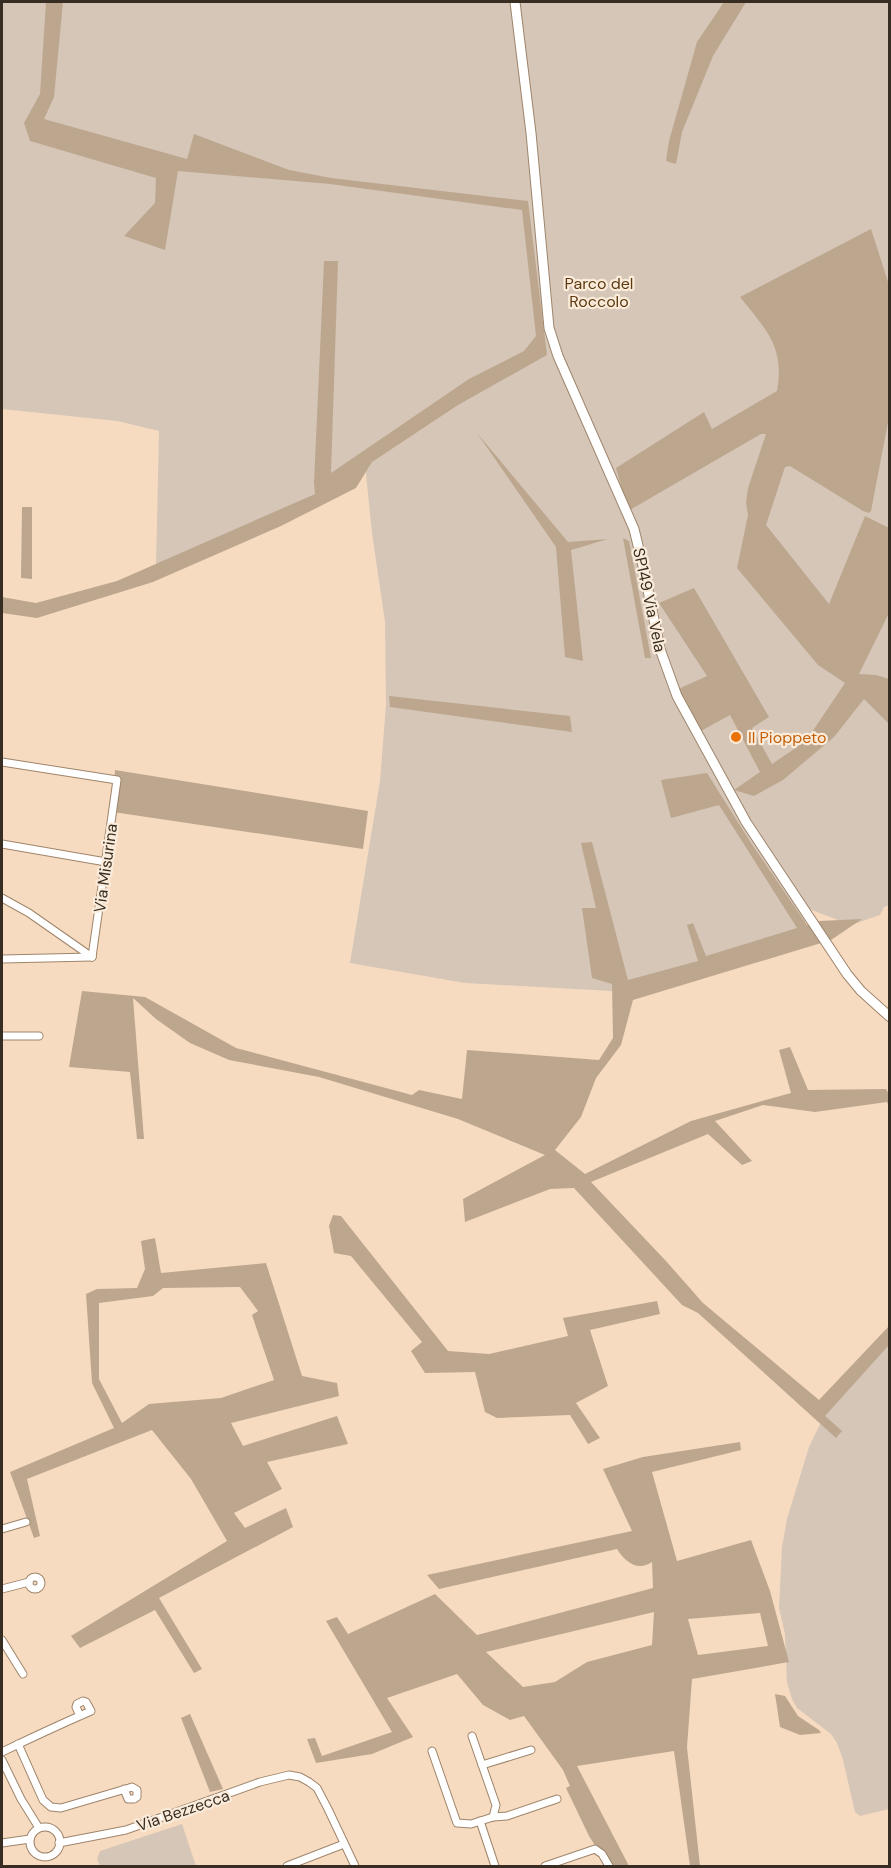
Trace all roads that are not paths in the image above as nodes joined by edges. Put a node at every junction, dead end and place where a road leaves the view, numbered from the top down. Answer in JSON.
{"nodes":[{"id":1,"x":515,"y":2,"type":"edge"},
{"id":2,"x":2,"y":762,"type":"edge"},
{"id":3,"x":2,"y":844,"type":"edge"},
{"id":4,"x":106,"y":862,"type":"junction"},
{"id":5,"x":2,"y":898,"type":"edge"},
{"id":6,"x":92,"y":957,"type":"junction"},
{"id":7,"x":2,"y":959,"type":"edge"},
{"id":8,"x":890,"y":1017,"type":"edge"},
{"id":9,"x":2,"y":1036,"type":"edge"},
{"id":10,"x":39,"y":1036,"type":"dead end"},
{"id":11,"x":26,"y":1522,"type":"dead end"},
{"id":12,"x":2,"y":1529,"type":"edge"},
{"id":13,"x":29,"y":1582,"type":"dead end"},
{"id":14,"x":2,"y":1589,"type":"edge"},
{"id":15,"x":2,"y":1640,"type":"edge"},
{"id":16,"x":23,"y":1674,"type":"dead end"},
{"id":17,"x":80,"y":1716,"type":"dead end"},
{"id":18,"x":472,"y":1736,"type":"dead end"},
{"id":19,"x":18,"y":1744,"type":"junction"},
{"id":20,"x":531,"y":1749,"type":"dead end"},
{"id":21,"x":432,"y":1751,"type":"dead end"},
{"id":22,"x":2,"y":1752,"type":"edge"},
{"id":23,"x":2,"y":1760,"type":"edge"},
{"id":24,"x":482,"y":1765,"type":"junction"},
{"id":25,"x":124,"y":1789,"type":"dead end"},
{"id":26,"x":557,"y":1799,"type":"dead end"},
{"id":27,"x":493,"y":1816,"type":"junction"},
{"id":28,"x":480,"y":1821,"type":"junction"},
{"id":29,"x":39,"y":1828,"type":"junction"},
{"id":30,"x":30,"y":1839,"type":"junction"},
{"id":31,"x":2,"y":1843,"type":"edge"},
{"id":32,"x":59,"y":1843,"type":"junction"},
{"id":33,"x":344,"y":1844,"type":"junction"},
{"id":34,"x":43,"y":1856,"type":"junction"},
{"id":35,"x":41,"y":1866,"type":"edge"},
{"id":36,"x":287,"y":1866,"type":"edge"},
{"id":37,"x":355,"y":1866,"type":"edge"},
{"id":38,"x":495,"y":1866,"type":"edge"},
{"id":39,"x":545,"y":1866,"type":"edge"},
{"id":40,"x":609,"y":1866,"type":"edge"}],
"edges":[{"from":1,"to":8,"type":"street","name":"SP149 Via Vela"},
{"from":2,"to":4,"type":"street","name":"Via Misurina"},
{"from":3,"to":4,"type":"street"},
{"from":4,"to":6,"type":"street","name":"Via Misurina"},
{"from":5,"to":6,"type":"street"},
{"from":6,"to":7,"type":"street"},
{"from":9,"to":10,"type":"street"},
{"from":11,"to":12,"type":"street"},
{"from":13,"to":14,"type":"street"},
{"from":15,"to":16,"type":"street"},
{"from":17,"to":19,"type":"street"},
{"from":18,"to":24,"type":"street"},
{"from":19,"to":22,"type":"street"},
{"from":19,"to":25,"type":"street"},
{"from":20,"to":24,"type":"street"},
{"from":21,"to":28,"type":"street"},
{"from":23,"to":29,"type":"street"},
{"from":24,"to":27,"type":"street"},
{"from":26,"to":27,"type":"street"},
{"from":27,"to":28,"type":"street"},
{"from":28,"to":38,"type":"street"},
{"from":29,"to":30,"type":"street"},
{"from":29,"to":32,"type":"street"},
{"from":30,"to":31,"type":"street"},
{"from":30,"to":34,"type":"street"},
{"from":32,"to":33,"type":"street","name":"Via Bezzecca"},
{"from":32,"to":34,"type":"street"},
{"from":33,"to":36,"type":"street"},
{"from":33,"to":37,"type":"street"},
{"from":34,"to":35,"type":"street"},
{"from":39,"to":40,"type":"street"}]}
